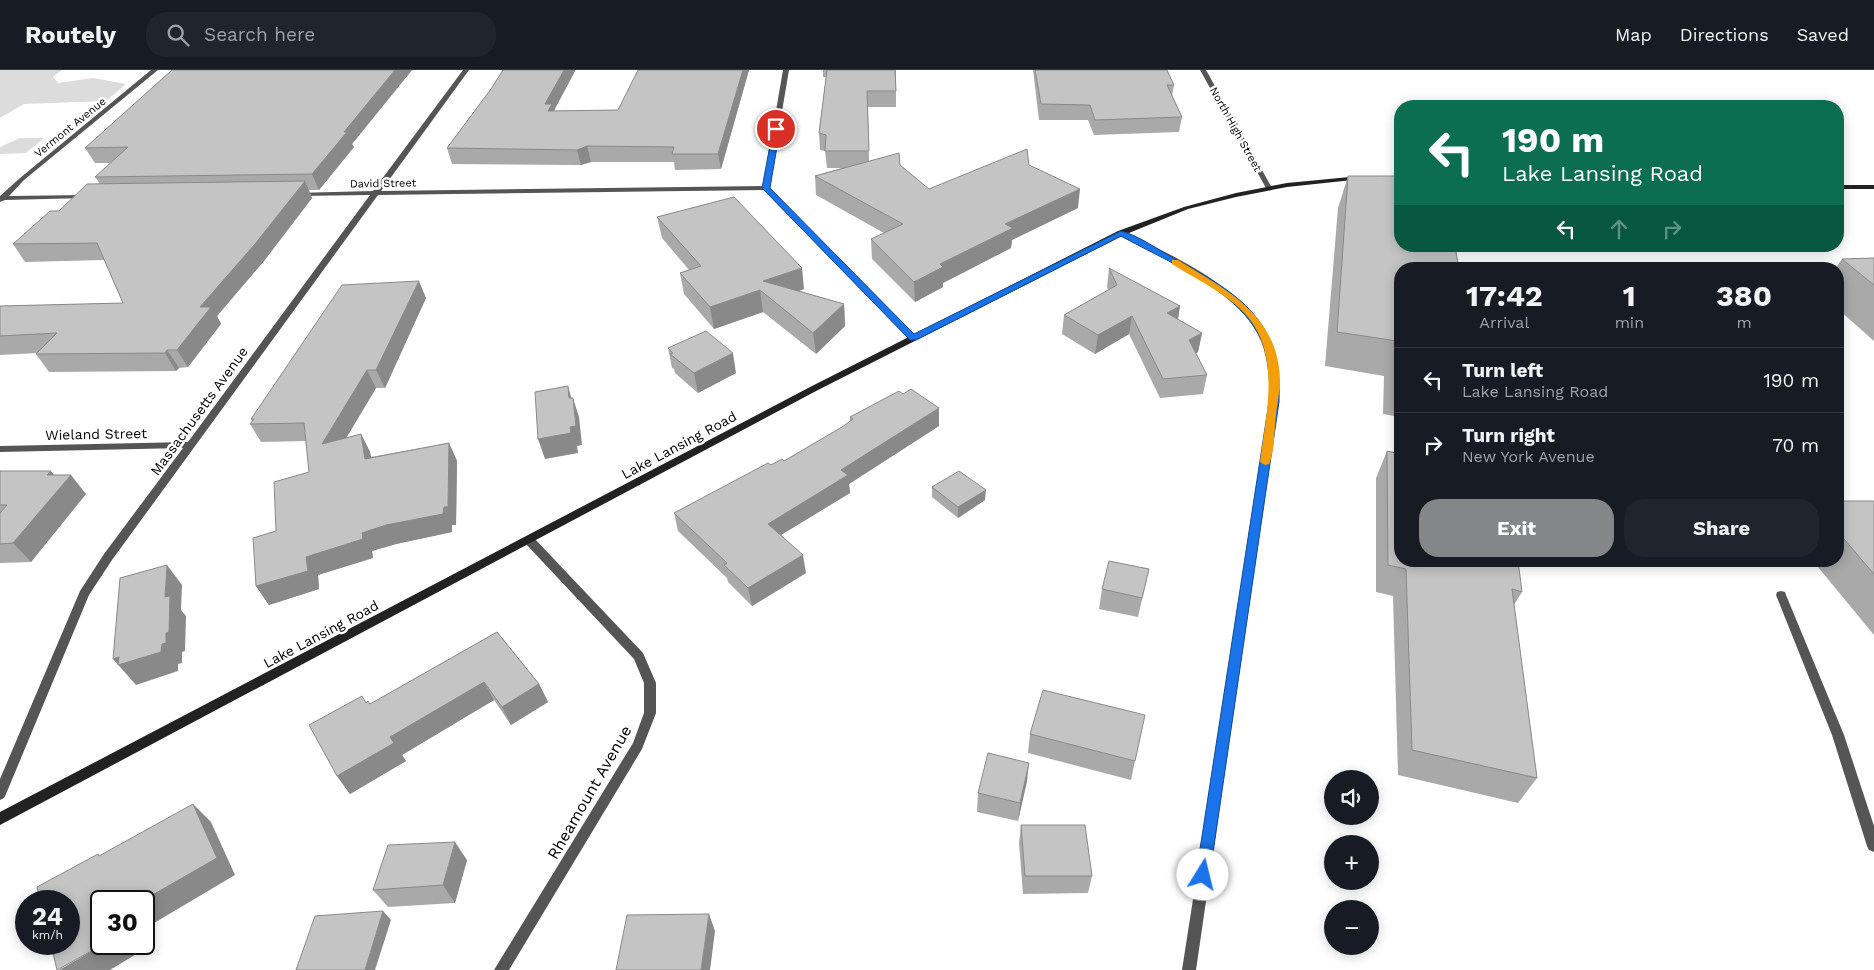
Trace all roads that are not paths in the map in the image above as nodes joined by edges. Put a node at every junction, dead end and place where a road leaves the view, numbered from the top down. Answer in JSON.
{"nodes":[{"id":1,"x":155,"y":70,"type":"edge"},
{"id":2,"x":466,"y":70,"type":"edge"},
{"id":3,"x":786,"y":70,"type":"edge"},
{"id":4,"x":1203,"y":70,"type":"edge"},
{"id":5,"x":1366,"y":178,"type":"edge"},
{"id":6,"x":1844,"y":187,"type":"edge"},
{"id":7,"x":1874,"y":187,"type":"edge"},
{"id":8,"x":766,"y":188,"type":"junction"},
{"id":9,"x":1269,"y":188,"type":"junction"},
{"id":10,"x":292,"y":194,"type":"edge"},
{"id":11,"x":376,"y":194,"type":"junction"},
{"id":12,"x":95,"y":197,"type":"edge"},
{"id":13,"x":1,"y":199,"type":"edge"},
{"id":14,"x":1121,"y":233,"type":"junction"},
{"id":15,"x":913,"y":338,"type":"junction"},
{"id":16,"x":192,"y":445,"type":"junction"},
{"id":17,"x":0,"y":449,"type":"edge"},
{"id":18,"x":529,"y":540,"type":"junction"},
{"id":19,"x":1781,"y":595,"type":"dead end"},
{"id":20,"x":0,"y":794,"type":"edge"},
{"id":21,"x":0,"y":820,"type":"edge"},
{"id":22,"x":1874,"y":846,"type":"edge"},
{"id":23,"x":501,"y":970,"type":"edge"},
{"id":24,"x":1189,"y":970,"type":"edge"}],
"edges":[{"from":1,"to":13,"type":"street","name":"Vermont Avenue"},
{"from":2,"to":11,"type":"street","name":"Massachusetts Avenue"},
{"from":3,"to":8,"type":"street"},
{"from":4,"to":9,"type":"street","name":"North High Street"},
{"from":5,"to":9,"type":"main road","name":"Lake Lansing Road"},
{"from":6,"to":7,"type":"main road"},
{"from":8,"to":11,"type":"street","name":"David Street"},
{"from":8,"to":15,"type":"street"},
{"from":9,"to":14,"type":"main road","name":"Lake Lansing Road"},
{"from":10,"to":11,"type":"street","name":"David Street"},
{"from":11,"to":16,"type":"street","name":"Massachusetts Avenue"},
{"from":12,"to":13,"type":"street"},
{"from":14,"to":15,"type":"main road","name":"Lake Lansing Road"},
{"from":14,"to":24,"type":"street"},
{"from":15,"to":18,"type":"main road","name":"Lake Lansing Road"},
{"from":16,"to":17,"type":"street","name":"Wieland Street"},
{"from":16,"to":20,"type":"street","name":"Massachusetts Avenue"},
{"from":18,"to":21,"type":"main road","name":"Lake Lansing Road"},
{"from":18,"to":23,"type":"street","name":"Rheamount Avenue"},
{"from":19,"to":22,"type":"street"}]}
